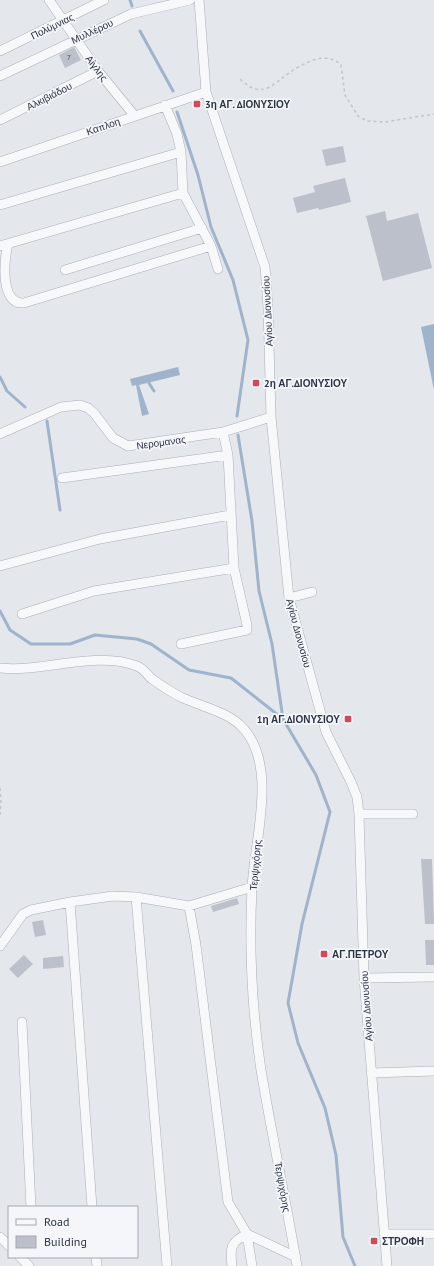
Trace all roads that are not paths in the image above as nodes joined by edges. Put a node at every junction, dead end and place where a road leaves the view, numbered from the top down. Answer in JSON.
{"nodes":[{"id":1,"x":49,"y":0,"type":"edge"},
{"id":2,"x":104,"y":0,"type":"edge"},
{"id":3,"x":190,"y":0,"type":"edge"},
{"id":4,"x":199,"y":0,"type":"edge"},
{"id":5,"x":62,"y":21,"type":"junction"},
{"id":6,"x":75,"y":39,"type":"junction"},
{"id":7,"x":0,"y":51,"type":"edge"},
{"id":8,"x":98,"y":71,"type":"junction"},
{"id":9,"x":0,"y":76,"type":"edge"},
{"id":10,"x":206,"y":92,"type":"junction"},
{"id":11,"x":165,"y":105,"type":"junction"},
{"id":12,"x":134,"y":115,"type":"junction"},
{"id":13,"x":0,"y":120,"type":"edge"},
{"id":14,"x":181,"y":152,"type":"junction"},
{"id":15,"x":0,"y":162,"type":"edge"},
{"id":16,"x":183,"y":194,"type":"junction"},
{"id":17,"x":0,"y":205,"type":"edge"},
{"id":18,"x":202,"y":228,"type":"junction"},
{"id":19,"x":4,"y":245,"type":"edge"},
{"id":20,"x":211,"y":246,"type":"junction"},
{"id":21,"x":218,"y":269,"type":"dead end"},
{"id":22,"x":65,"y":270,"type":"dead end"},
{"id":23,"x":270,"y":417,"type":"junction"},
{"id":24,"x":223,"y":432,"type":"junction"},
{"id":25,"x":0,"y":434,"type":"edge"},
{"id":26,"x":228,"y":455,"type":"junction"},
{"id":27,"x":62,"y":478,"type":"dead end"},
{"id":28,"x":230,"y":515,"type":"junction"},
{"id":29,"x":0,"y":566,"type":"edge"},
{"id":30,"x":234,"y":568,"type":"junction"},
{"id":31,"x":312,"y":592,"type":"dead end"},
{"id":32,"x":289,"y":598,"type":"junction"},
{"id":33,"x":22,"y":614,"type":"dead end"},
{"id":34,"x":181,"y":644,"type":"dead end"},
{"id":35,"x":0,"y":668,"type":"edge"},
{"id":36,"x":359,"y":814,"type":"junction"},
{"id":37,"x":413,"y":814,"type":"dead end"},
{"id":38,"x":252,"y":887,"type":"junction"},
{"id":39,"x":136,"y":897,"type":"junction"},
{"id":40,"x":70,"y":902,"type":"junction"},
{"id":41,"x":189,"y":906,"type":"junction"},
{"id":42,"x":0,"y":946,"type":"edge"},
{"id":43,"x":434,"y":977,"type":"edge"},
{"id":44,"x":364,"y":978,"type":"junction"},
{"id":45,"x":22,"y":1022,"type":"dead end"},
{"id":46,"x":434,"y":1071,"type":"edge"},
{"id":47,"x":371,"y":1073,"type":"junction"},
{"id":48,"x":31,"y":1206,"type":"edge"},
{"id":49,"x":92,"y":1206,"type":"edge"},
{"id":50,"x":247,"y":1234,"type":"junction"},
{"id":51,"x":384,"y":1234,"type":"junction"},
{"id":52,"x":434,"y":1234,"type":"edge"},
{"id":53,"x":0,"y":1237,"type":"edge"},
{"id":54,"x":8,"y":1245,"type":"edge"},
{"id":55,"x":21,"y":1258,"type":"edge"},
{"id":56,"x":296,"y":1262,"type":"edge"},
{"id":57,"x":29,"y":1266,"type":"edge"},
{"id":58,"x":167,"y":1266,"type":"edge"},
{"id":59,"x":232,"y":1266,"type":"edge"},
{"id":60,"x":252,"y":1266,"type":"edge"},
{"id":61,"x":387,"y":1266,"type":"edge"}],
"edges":[{"from":1,"to":5,"type":"street","name":"Αίγλης"},
{"from":2,"to":5,"type":"street","name":"Πολύμνιας"},
{"from":3,"to":6,"type":"street","name":"Μυλλέρου"},
{"from":4,"to":10,"type":"street","name":"Αγίου Διονυσίου"},
{"from":5,"to":6,"type":"street","name":"Αίγλης"},
{"from":5,"to":7,"type":"street","name":"Πολύμνιας"},
{"from":6,"to":8,"type":"street","name":"Αίγλης"},
{"from":6,"to":9,"type":"street","name":"Μυλλέρου"},
{"from":8,"to":12,"type":"street","name":"Αίγλης"},
{"from":8,"to":13,"type":"street","name":"Αλκιβιάδου"},
{"from":10,"to":11,"type":"street","name":"Καπλοη"},
{"from":10,"to":23,"type":"street","name":"Αγίου Διονυσίου"},
{"from":11,"to":12,"type":"street","name":"Καπλοη"},
{"from":11,"to":14,"type":"street"},
{"from":12,"to":15,"type":"street","name":"Καπλοη"},
{"from":14,"to":16,"type":"street"},
{"from":14,"to":17,"type":"street"},
{"from":16,"to":18,"type":"street"},
{"from":16,"to":19,"type":"street"},
{"from":18,"to":20,"type":"street"},
{"from":18,"to":22,"type":"street"},
{"from":19,"to":20,"type":"street"},
{"from":20,"to":21,"type":"street"},
{"from":23,"to":24,"type":"street","name":"Νερομανας"},
{"from":23,"to":32,"type":"street","name":"Αγίου Διονυσίου"},
{"from":24,"to":25,"type":"street","name":"Νερομανας"},
{"from":24,"to":26,"type":"street"},
{"from":26,"to":27,"type":"street"},
{"from":26,"to":28,"type":"street"},
{"from":28,"to":29,"type":"street"},
{"from":28,"to":30,"type":"street"},
{"from":30,"to":33,"type":"street"},
{"from":30,"to":34,"type":"street"},
{"from":31,"to":32,"type":"street"},
{"from":32,"to":36,"type":"street","name":"Αγίου Διονυσίου"},
{"from":35,"to":38,"type":"street","name":"Τερψιχόρης"},
{"from":36,"to":37,"type":"street"},
{"from":36,"to":44,"type":"street","name":"Αγίου Διονυσίου"},
{"from":38,"to":41,"type":"street"},
{"from":38,"to":56,"type":"street","name":"Τερψιχόρης"},
{"from":39,"to":40,"type":"street"},
{"from":39,"to":41,"type":"street"},
{"from":39,"to":58,"type":"street"},
{"from":40,"to":42,"type":"street"},
{"from":40,"to":49,"type":"street"},
{"from":41,"to":50,"type":"street"},
{"from":43,"to":44,"type":"street"},
{"from":44,"to":47,"type":"street","name":"Αγίου Διονυσίου"},
{"from":45,"to":48,"type":"street"},
{"from":46,"to":47,"type":"street"},
{"from":47,"to":51,"type":"street","name":"Αγίου Διονυσίου"},
{"from":50,"to":56,"type":"street"},
{"from":50,"to":59,"type":"street"},
{"from":50,"to":60,"type":"street"},
{"from":51,"to":52,"type":"street"},
{"from":51,"to":61,"type":"street","name":"Αγίου Διονυσίου"},
{"from":53,"to":54,"type":"street"},
{"from":55,"to":57,"type":"street"}]}
